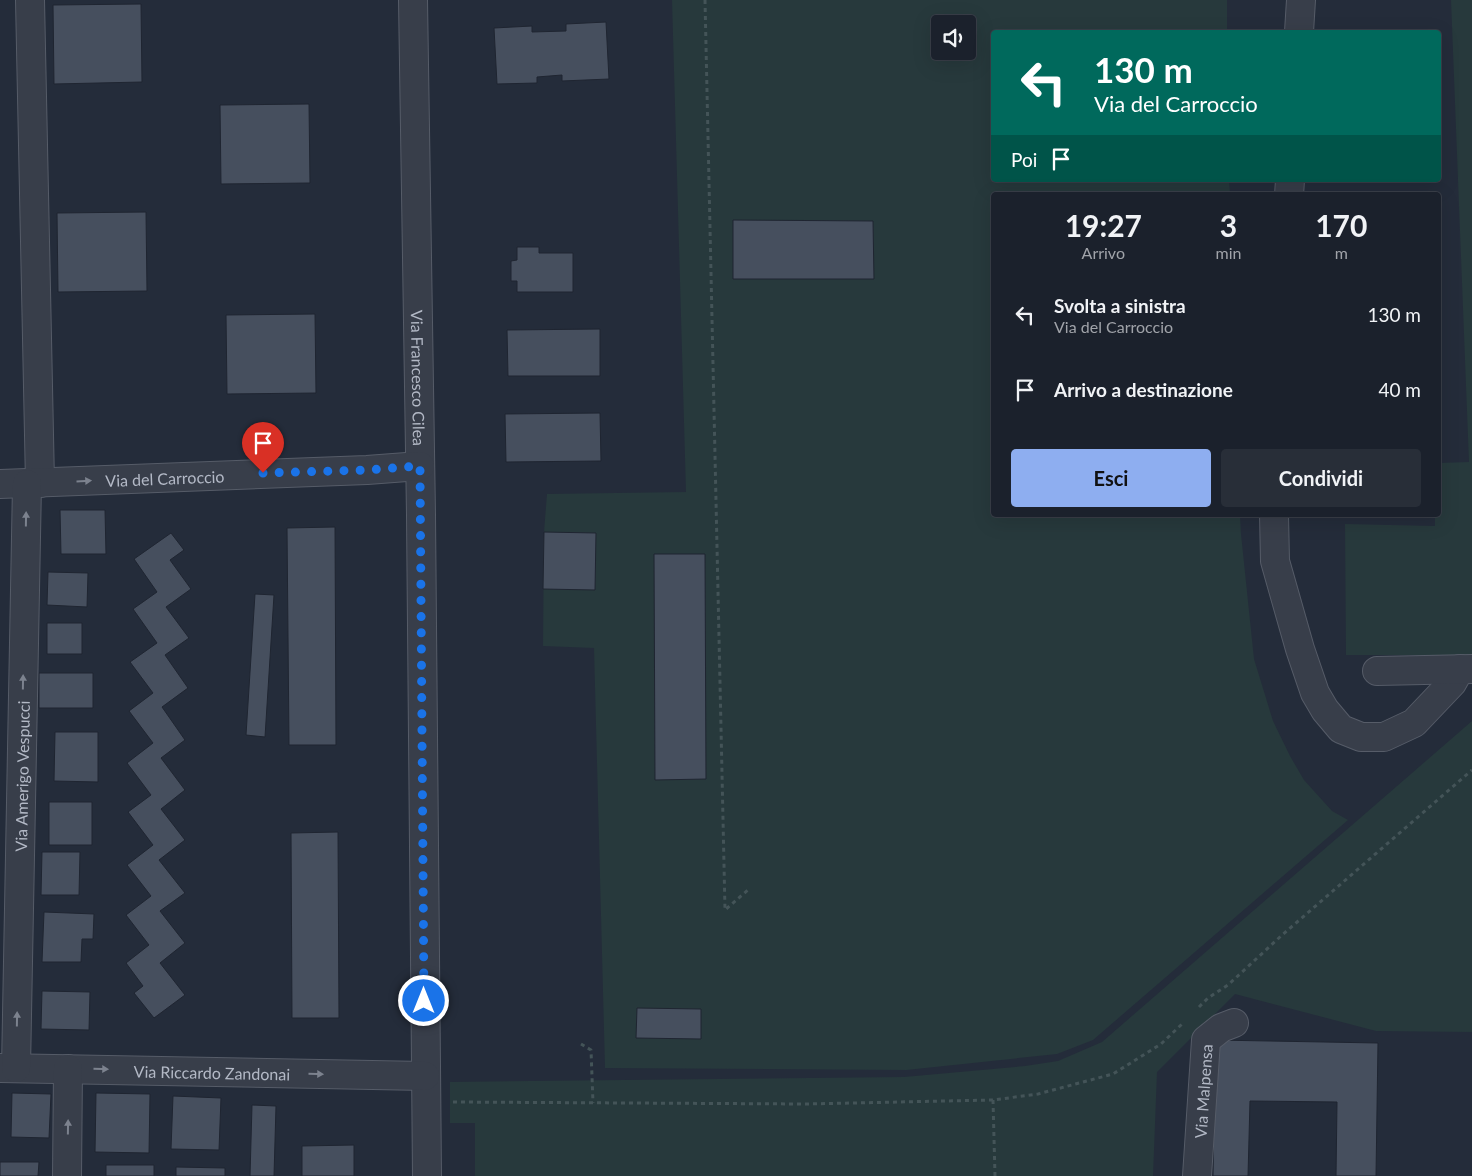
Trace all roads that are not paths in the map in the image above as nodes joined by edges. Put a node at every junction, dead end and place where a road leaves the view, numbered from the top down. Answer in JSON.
{"nodes":[{"id":1,"x":30,"y":0,"type":"edge"},
{"id":2,"x":414,"y":0,"type":"edge"},
{"id":3,"x":1301,"y":0,"type":"edge"},
{"id":4,"x":1299,"y":30,"type":"edge"},
{"id":5,"x":420,"y":466,"type":"junction"},
{"id":6,"x":33,"y":483,"type":"junction"},
{"id":7,"x":0,"y":484,"type":"edge"},
{"id":8,"x":1274,"y":517,"type":"edge"},
{"id":9,"x":1466,"y":669,"type":"edge"},
{"id":10,"x":1377,"y":671,"type":"dead end"},
{"id":11,"x":1234,"y":1023,"type":"dead end"},
{"id":12,"x":8,"y":1068,"type":"edge"},
{"id":13,"x":68,"y":1069,"type":"junction"},
{"id":14,"x":425,"y":1089,"type":"junction"},
{"id":15,"x":67,"y":1176,"type":"edge"},
{"id":16,"x":427,"y":1176,"type":"edge"},
{"id":17,"x":1197,"y":1176,"type":"edge"}],
"edges":[{"from":1,"to":6,"type":"street","name":"Via Amerigo Vespucci"},
{"from":2,"to":5,"type":"street","name":"Via Francesco Cilea"},
{"from":3,"to":4,"type":"street"},
{"from":6,"to":5,"type":"street","name":"Via del Carroccio","one_way":true},
{"from":5,"to":14,"type":"street","name":"Via Francesco Cilea"},
{"from":6,"to":7,"type":"street","name":"Via del Carroccio"},
{"from":12,"to":6,"type":"street","name":"Via Amerigo Vespucci","one_way":true},
{"from":8,"to":9,"type":"street"},
{"from":9,"to":10,"type":"street"},
{"from":11,"to":17,"type":"street","name":"Via Malpensa"},
{"from":12,"to":13,"type":"street","name":"Via Riccardo Zandonai"},
{"from":13,"to":14,"type":"street","name":"Via Riccardo Zandonai","one_way":true},
{"from":15,"to":13,"type":"street","one_way":true},
{"from":14,"to":16,"type":"street","name":"Via Francesco Cilea"}]}
